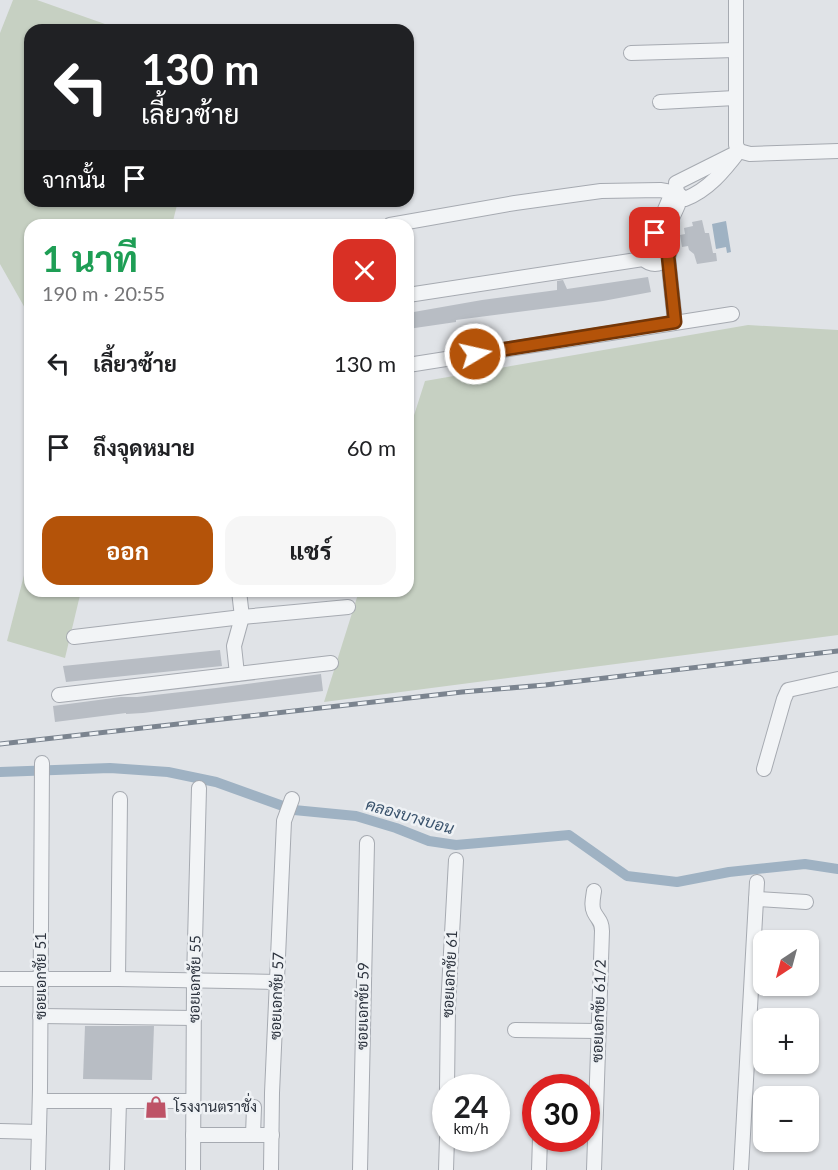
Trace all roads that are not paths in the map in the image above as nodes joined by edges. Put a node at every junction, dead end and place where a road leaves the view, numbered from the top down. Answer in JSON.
{"nodes":[{"id":1,"x":736,"y":0,"type":"edge"},
{"id":2,"x":735,"y":50,"type":"junction"},
{"id":3,"x":631,"y":53,"type":"dead end"},
{"id":4,"x":735,"y":98,"type":"junction"},
{"id":5,"x":660,"y":102,"type":"dead end"},
{"id":6,"x":739,"y":151,"type":"junction"},
{"id":7,"x":838,"y":151,"type":"edge"},
{"id":8,"x":677,"y":193,"type":"junction"},
{"id":9,"x":414,"y":221,"type":"edge"},
{"id":10,"x":659,"y":235,"type":"junction"},
{"id":11,"x":668,"y":256,"type":"junction"},
{"id":12,"x":643,"y":259,"type":"junction"},
{"id":13,"x":414,"y":294,"type":"edge"},
{"id":14,"x":732,"y":314,"type":"dead end"},
{"id":15,"x":675,"y":322,"type":"junction"},
{"id":16,"x":414,"y":364,"type":"edge"},
{"id":17,"x":240,"y":597,"type":"edge"},
{"id":18,"x":348,"y":607,"type":"dead end"},
{"id":19,"x":242,"y":617,"type":"junction"},
{"id":20,"x":74,"y":637,"type":"dead end"},
{"id":21,"x":331,"y":663,"type":"dead end"},
{"id":22,"x":237,"y":674,"type":"junction"},
{"id":23,"x":838,"y":679,"type":"edge"},
{"id":24,"x":59,"y":695,"type":"dead end"},
{"id":25,"x":42,"y":763,"type":"dead end"},
{"id":26,"x":764,"y":769,"type":"dead end"},
{"id":27,"x":199,"y":788,"type":"dead end"},
{"id":28,"x":120,"y":799,"type":"dead end"},
{"id":29,"x":292,"y":799,"type":"dead end"},
{"id":30,"x":367,"y":843,"type":"dead end"},
{"id":31,"x":456,"y":860,"type":"dead end"},
{"id":32,"x":757,"y":882,"type":"dead end"},
{"id":33,"x":594,"y":891,"type":"dead end"},
{"id":34,"x":756,"y":899,"type":"junction"},
{"id":35,"x":806,"y":902,"type":"dead end"},
{"id":36,"x":0,"y":979,"type":"edge"},
{"id":37,"x":41,"y":979,"type":"junction"},
{"id":38,"x":118,"y":979,"type":"junction"},
{"id":39,"x":194,"y":980,"type":"junction"},
{"id":40,"x":277,"y":982,"type":"junction"},
{"id":41,"x":40,"y":1016,"type":"junction"},
{"id":42,"x":194,"y":1018,"type":"junction"},
{"id":43,"x":515,"y":1030,"type":"dead end"},
{"id":44,"x":598,"y":1031,"type":"junction"},
{"id":45,"x":447,"y":1074,"type":"edge"},
{"id":46,"x":40,"y":1101,"type":"junction"},
{"id":47,"x":119,"y":1101,"type":"junction"},
{"id":48,"x":193,"y":1101,"type":"junction"},
{"id":49,"x":254,"y":1107,"type":"dead end"},
{"id":50,"x":0,"y":1131,"type":"edge"},
{"id":51,"x":39,"y":1132,"type":"junction"},
{"id":52,"x":193,"y":1135,"type":"junction"},
{"id":53,"x":272,"y":1135,"type":"junction"},
{"id":54,"x":253,"y":1136,"type":"junction"},
{"id":55,"x":447,"y":1152,"type":"edge"},
{"id":56,"x":540,"y":1152,"type":"edge"},
{"id":57,"x":38,"y":1170,"type":"edge"},
{"id":58,"x":117,"y":1170,"type":"edge"},
{"id":59,"x":193,"y":1170,"type":"edge"},
{"id":60,"x":271,"y":1170,"type":"edge"},
{"id":61,"x":360,"y":1170,"type":"edge"},
{"id":62,"x":446,"y":1170,"type":"edge"},
{"id":63,"x":539,"y":1170,"type":"edge"},
{"id":64,"x":594,"y":1170,"type":"edge"},
{"id":65,"x":741,"y":1170,"type":"edge"}],
"edges":[{"from":1,"to":2,"type":"street"},
{"from":2,"to":3,"type":"street"},
{"from":2,"to":4,"type":"street"},
{"from":4,"to":5,"type":"street"},
{"from":4,"to":6,"type":"street"},
{"from":6,"to":7,"type":"street"},
{"from":6,"to":8,"type":"street"},
{"from":8,"to":9,"type":"street"},
{"from":8,"to":10,"type":"street"},
{"from":10,"to":11,"type":"street"},
{"from":10,"to":12,"type":"street"},
{"from":11,"to":12,"type":"street"},
{"from":11,"to":15,"type":"street"},
{"from":12,"to":13,"type":"street"},
{"from":14,"to":15,"type":"street"},
{"from":15,"to":16,"type":"street"},
{"from":17,"to":19,"type":"street"},
{"from":18,"to":19,"type":"street"},
{"from":19,"to":20,"type":"street"},
{"from":19,"to":22,"type":"street"},
{"from":21,"to":22,"type":"street"},
{"from":22,"to":24,"type":"street"},
{"from":23,"to":26,"type":"street"},
{"from":25,"to":37,"type":"street","name":"ซอยเอกชัย 51"},
{"from":27,"to":39,"type":"street","name":"ซอยเอกชัย 55"},
{"from":28,"to":38,"type":"street"},
{"from":29,"to":40,"type":"street","name":"ซอยเอกชัย 57"},
{"from":30,"to":61,"type":"street","name":"ซอยเอกชัย 59"},
{"from":31,"to":45,"type":"street","name":"ซอยเอกชัย 61"},
{"from":32,"to":34,"type":"street"},
{"from":33,"to":44,"type":"street","name":"ซอยเอกชัย 61/2"},
{"from":34,"to":35,"type":"street"},
{"from":34,"to":65,"type":"street"},
{"from":36,"to":37,"type":"street"},
{"from":37,"to":38,"type":"street"},
{"from":37,"to":41,"type":"street","name":"ซอยเอกชัย 51"},
{"from":38,"to":39,"type":"street"},
{"from":39,"to":40,"type":"street"},
{"from":39,"to":42,"type":"street","name":"ซอยเอกชัย 55"},
{"from":40,"to":53,"type":"street","name":"ซอยเอกชัย 57"},
{"from":41,"to":42,"type":"street"},
{"from":41,"to":46,"type":"street","name":"ซอยเอกชัย 51"},
{"from":42,"to":48,"type":"street","name":"ซอยเอกชัย 55"},
{"from":43,"to":44,"type":"street"},
{"from":44,"to":64,"type":"street","name":"ซอยเอกชัย 61/2"},
{"from":46,"to":47,"type":"street"},
{"from":46,"to":51,"type":"street","name":"ซอยเอกชัย 51"},
{"from":47,"to":48,"type":"street"},
{"from":47,"to":58,"type":"street"},
{"from":48,"to":52,"type":"street","name":"ซอยเอกชัย 55"},
{"from":49,"to":54,"type":"street"},
{"from":50,"to":51,"type":"street"},
{"from":51,"to":57,"type":"street","name":"ซอยเอกชัย 51"},
{"from":52,"to":54,"type":"street"},
{"from":52,"to":59,"type":"street","name":"ซอยเอกชัย 55"},
{"from":53,"to":54,"type":"street"},
{"from":53,"to":60,"type":"street","name":"ซอยเอกชัย 57"},
{"from":55,"to":62,"type":"street"},
{"from":56,"to":63,"type":"street"}]}
